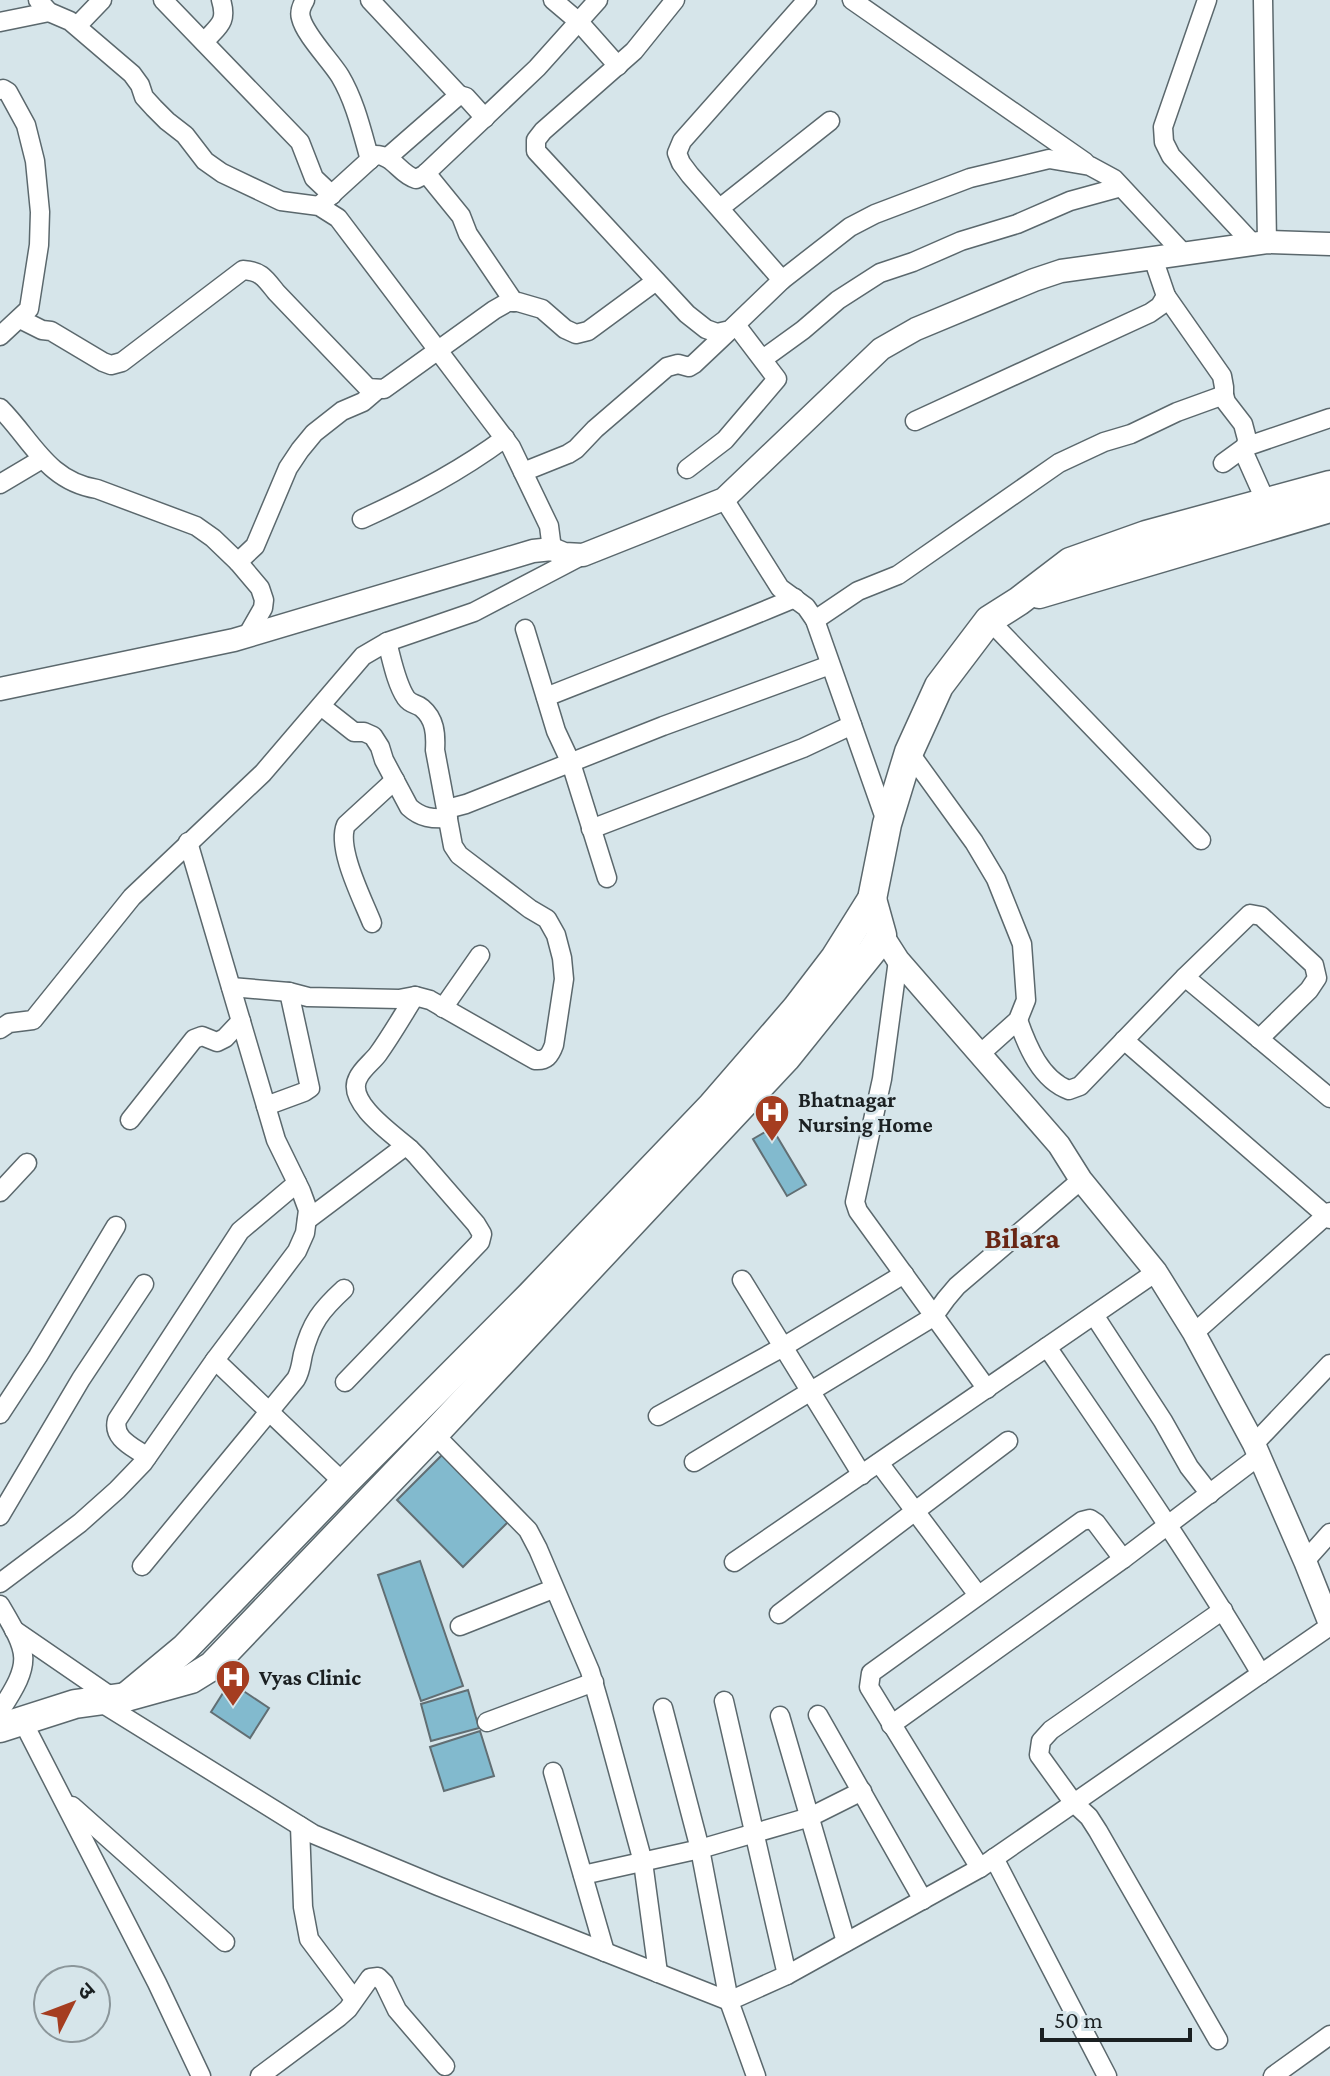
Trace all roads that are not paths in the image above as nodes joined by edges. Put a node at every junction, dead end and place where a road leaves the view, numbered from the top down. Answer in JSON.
{"nodes":[{"id":1,"x":102,"y":0,"type":"edge"},
{"id":2,"x":163,"y":0,"type":"edge"},
{"id":3,"x":221,"y":0,"type":"edge"},
{"id":4,"x":305,"y":0,"type":"edge"},
{"id":5,"x":370,"y":0,"type":"edge"},
{"id":6,"x":553,"y":0,"type":"edge"},
{"id":7,"x":598,"y":0,"type":"edge"},
{"id":8,"x":675,"y":0,"type":"edge"},
{"id":9,"x":807,"y":0,"type":"edge"},
{"id":10,"x":852,"y":0,"type":"edge"},
{"id":11,"x":1207,"y":0,"type":"edge"},
{"id":12,"x":1263,"y":0,"type":"edge"},
{"id":13,"x":46,"y":5,"type":"edge"},
{"id":14,"x":0,"y":22,"type":"edge"},
{"id":15,"x":579,"y":22,"type":"junction"},
{"id":16,"x":77,"y":26,"type":"junction"},
{"id":17,"x":204,"y":42,"type":"junction"},
{"id":18,"x":618,"y":66,"type":"junction"},
{"id":19,"x":0,"y":90,"type":"edge"},
{"id":20,"x":459,"y":95,"type":"junction"},
{"id":21,"x":485,"y":118,"type":"junction"},
{"id":22,"x":830,"y":121,"type":"dead end"},
{"id":23,"x":379,"y":158,"type":"junction"},
{"id":24,"x":1090,"y":166,"type":"junction"},
{"id":25,"x":426,"y":173,"type":"junction"},
{"id":26,"x":1121,"y":187,"type":"junction"},
{"id":27,"x":325,"y":200,"type":"junction"},
{"id":28,"x":720,"y":208,"type":"junction"},
{"id":29,"x":1260,"y":244,"type":"junction"},
{"id":30,"x":1330,"y":244,"type":"edge"},
{"id":31,"x":1183,"y":253,"type":"junction"},
{"id":32,"x":1153,"y":258,"type":"junction"},
{"id":33,"x":782,"y":280,"type":"junction"},
{"id":34,"x":656,"y":281,"type":"junction"},
{"id":35,"x":1166,"y":296,"type":"junction"},
{"id":36,"x":514,"y":302,"type":"junction"},
{"id":37,"x":20,"y":319,"type":"junction"},
{"id":38,"x":733,"y":328,"type":"junction"},
{"id":39,"x":0,"y":336,"type":"edge"},
{"id":40,"x":438,"y":349,"type":"junction"},
{"id":41,"x":763,"y":359,"type":"junction"},
{"id":42,"x":377,"y":390,"type":"junction"},
{"id":43,"x":1224,"y":395,"type":"junction"},
{"id":44,"x":0,"y":408,"type":"edge"},
{"id":45,"x":1330,"y":418,"type":"edge"},
{"id":46,"x":915,"y":421,"type":"dead end"},
{"id":47,"x":505,"y":438,"type":"junction"},
{"id":48,"x":1245,"y":447,"type":"junction"},
{"id":49,"x":42,"y":459,"type":"junction"},
{"id":50,"x":1223,"y":463,"type":"dead end"},
{"id":51,"x":687,"y":469,"type":"dead end"},
{"id":52,"x":523,"y":472,"type":"junction"},
{"id":53,"x":0,"y":484,"type":"edge"},
{"id":54,"x":1330,"y":485,"type":"edge"},
{"id":55,"x":724,"y":499,"type":"junction"},
{"id":56,"x":1266,"y":502,"type":"junction"},
{"id":57,"x":1330,"y":508,"type":"edge"},
{"id":58,"x":362,"y":519,"type":"dead end"},
{"id":59,"x":552,"y":549,"type":"junction"},
{"id":60,"x":583,"y":555,"type":"junction"},
{"id":61,"x":238,"y":562,"type":"junction"},
{"id":62,"x":795,"y":598,"type":"junction"},
{"id":63,"x":1019,"y":601,"type":"junction"},
{"id":64,"x":815,"y":620,"type":"junction"},
{"id":65,"x":989,"y":620,"type":"junction"},
{"id":66,"x":525,"y":629,"type":"dead end"},
{"id":67,"x":247,"y":636,"type":"junction"},
{"id":68,"x":387,"y":642,"type":"junction"},
{"id":69,"x":830,"y":665,"type":"junction"},
{"id":70,"x":3,"y":685,"type":"edge"},
{"id":71,"x":546,"y":697,"type":"junction"},
{"id":72,"x":321,"y":706,"type":"junction"},
{"id":73,"x":852,"y":725,"type":"junction"},
{"id":74,"x":909,"y":752,"type":"junction"},
{"id":75,"x":571,"y":763,"type":"junction"},
{"id":76,"x":395,"y":780,"type":"junction"},
{"id":77,"x":448,"y":813,"type":"junction"},
{"id":78,"x":887,"y":824,"type":"junction"},
{"id":79,"x":591,"y":829,"type":"junction"},
{"id":80,"x":1201,"y":840,"type":"dead end"},
{"id":81,"x":188,"y":842,"type":"junction"},
{"id":82,"x":607,"y":878,"type":"dead end"},
{"id":83,"x":872,"y":899,"type":"junction"},
{"id":84,"x":372,"y":923,"type":"dead end"},
{"id":85,"x":882,"y":935,"type":"junction"},
{"id":86,"x":480,"y":955,"type":"dead end"},
{"id":87,"x":898,"y":960,"type":"junction"},
{"id":88,"x":1185,"y":977,"type":"junction"},
{"id":89,"x":231,"y":987,"type":"junction"},
{"id":90,"x":289,"y":992,"type":"junction"},
{"id":91,"x":415,"y":996,"type":"junction"},
{"id":92,"x":443,"y":1008,"type":"junction"},
{"id":93,"x":1018,"y":1020,"type":"junction"},
{"id":94,"x":241,"y":1021,"type":"junction"},
{"id":95,"x":0,"y":1029,"type":"edge"},
{"id":96,"x":1259,"y":1039,"type":"junction"},
{"id":97,"x":1124,"y":1040,"type":"junction"},
{"id":98,"x":980,"y":1054,"type":"junction"},
{"id":99,"x":1330,"y":1098,"type":"edge"},
{"id":100,"x":266,"y":1106,"type":"junction"},
{"id":101,"x":130,"y":1120,"type":"dead end"},
{"id":102,"x":410,"y":1149,"type":"junction"},
{"id":103,"x":27,"y":1163,"type":"dead end"},
{"id":104,"x":1081,"y":1180,"type":"junction"},
{"id":105,"x":297,"y":1183,"type":"junction"},
{"id":106,"x":0,"y":1192,"type":"edge"},
{"id":107,"x":1329,"y":1216,"type":"edge"},
{"id":108,"x":307,"y":1220,"type":"junction"},
{"id":109,"x":116,"y":1226,"type":"dead end"},
{"id":110,"x":1156,"y":1272,"type":"junction"},
{"id":111,"x":904,"y":1274,"type":"junction"},
{"id":112,"x":742,"y":1280,"type":"dead end"},
{"id":113,"x":144,"y":1284,"type":"dead end"},
{"id":114,"x":344,"y":1289,"type":"dead end"},
{"id":115,"x":1094,"y":1315,"type":"junction"},
{"id":116,"x":933,"y":1317,"type":"junction"},
{"id":117,"x":1194,"y":1333,"type":"junction"},
{"id":118,"x":783,"y":1347,"type":"junction"},
{"id":119,"x":1047,"y":1347,"type":"junction"},
{"id":120,"x":215,"y":1360,"type":"junction"},
{"id":121,"x":1330,"y":1364,"type":"edge"},
{"id":122,"x":345,"y":1382,"type":"dead end"},
{"id":123,"x":987,"y":1389,"type":"junction"},
{"id":124,"x":811,"y":1391,"type":"junction"},
{"id":125,"x":269,"y":1411,"type":"junction"},
{"id":126,"x":0,"y":1414,"type":"edge"},
{"id":127,"x":658,"y":1416,"type":"dead end"},
{"id":128,"x":434,"y":1434,"type":"junction"},
{"id":129,"x":1008,"y":1441,"type":"dead end"},
{"id":130,"x":1256,"y":1450,"type":"junction"},
{"id":131,"x":147,"y":1457,"type":"junction"},
{"id":132,"x":694,"y":1462,"type":"dead end"},
{"id":133,"x":879,"y":1463,"type":"junction"},
{"id":134,"x":862,"y":1475,"type":"junction"},
{"id":135,"x":344,"y":1483,"type":"junction"},
{"id":136,"x":1210,"y":1494,"type":"junction"},
{"id":137,"x":914,"y":1511,"type":"junction"},
{"id":138,"x":0,"y":1516,"type":"edge"},
{"id":139,"x":1169,"y":1525,"type":"junction"},
{"id":140,"x":1330,"y":1533,"type":"edge"},
{"id":141,"x":1123,"y":1559,"type":"junction"},
{"id":142,"x":1305,"y":1561,"type":"junction"},
{"id":143,"x":734,"y":1562,"type":"dead end"},
{"id":144,"x":142,"y":1566,"type":"dead end"},
{"id":145,"x":0,"y":1583,"type":"edge"},
{"id":146,"x":553,"y":1589,"type":"junction"},
{"id":147,"x":978,"y":1595,"type":"junction"},
{"id":148,"x":0,"y":1605,"type":"edge"},
{"id":149,"x":1223,"y":1610,"type":"junction"},
{"id":150,"x":779,"y":1614,"type":"dead end"},
{"id":151,"x":1330,"y":1625,"type":"edge"},
{"id":152,"x":460,"y":1626,"type":"dead end"},
{"id":153,"x":14,"y":1630,"type":"junction"},
{"id":154,"x":1261,"y":1674,"type":"junction"},
{"id":155,"x":594,"y":1682,"type":"junction"},
{"id":156,"x":112,"y":1698,"type":"junction"},
{"id":157,"x":724,"y":1701,"type":"dead end"},
{"id":158,"x":663,"y":1708,"type":"dead end"},
{"id":159,"x":818,"y":1715,"type":"dead end"},
{"id":160,"x":780,"y":1716,"type":"dead end"},
{"id":161,"x":7,"y":1719,"type":"edge"},
{"id":162,"x":487,"y":1722,"type":"dead end"},
{"id":163,"x":891,"y":1725,"type":"junction"},
{"id":164,"x":553,"y":1772,"type":"dead end"},
{"id":165,"x":862,"y":1791,"type":"junction"},
{"id":166,"x":64,"y":1799,"type":"junction"},
{"id":167,"x":1073,"y":1802,"type":"junction"},
{"id":168,"x":810,"y":1817,"type":"junction"},
{"id":169,"x":300,"y":1826,"type":"junction"},
{"id":170,"x":754,"y":1832,"type":"junction"},
{"id":171,"x":700,"y":1849,"type":"junction"},
{"id":172,"x":643,"y":1862,"type":"junction"},
{"id":173,"x":987,"y":1863,"type":"junction"},
{"id":174,"x":583,"y":1875,"type":"junction"},
{"id":175,"x":923,"y":1900,"type":"junction"},
{"id":176,"x":225,"y":1942,"type":"dead end"},
{"id":177,"x":846,"y":1942,"type":"junction"},
{"id":178,"x":605,"y":1952,"type":"junction"},
{"id":179,"x":658,"y":1973,"type":"junction"},
{"id":180,"x":787,"y":1975,"type":"junction"},
{"id":181,"x":354,"y":1999,"type":"junction"},
{"id":182,"x":729,"y":2001,"type":"junction"},
{"id":183,"x":1330,"y":2035,"type":"edge"},
{"id":184,"x":1218,"y":2040,"type":"dead end"},
{"id":185,"x":445,"y":2066,"type":"dead end"},
{"id":186,"x":201,"y":2076,"type":"edge"},
{"id":187,"x":260,"y":2076,"type":"edge"},
{"id":188,"x":756,"y":2076,"type":"edge"},
{"id":189,"x":1107,"y":2076,"type":"edge"},
{"id":190,"x":1273,"y":2076,"type":"edge"}],
"edges":[{"from":1,"to":16,"type":"street"},
{"from":2,"to":17,"type":"street"},
{"from":3,"to":17,"type":"street"},
{"from":4,"to":23,"type":"street"},
{"from":5,"to":20,"type":"street"},
{"from":6,"to":15,"type":"street"},
{"from":7,"to":15,"type":"street"},
{"from":8,"to":18,"type":"street"},
{"from":9,"to":28,"type":"street"},
{"from":10,"to":24,"type":"street"},
{"from":11,"to":29,"type":"street"},
{"from":12,"to":29,"type":"street"},
{"from":13,"to":14,"type":"street"},
{"from":13,"to":16,"type":"street"},
{"from":15,"to":18,"type":"street"},
{"from":15,"to":21,"type":"street"},
{"from":16,"to":27,"type":"street"},
{"from":17,"to":27,"type":"street"},
{"from":18,"to":34,"type":"street"},
{"from":19,"to":37,"type":"street"},
{"from":20,"to":21,"type":"street"},
{"from":20,"to":23,"type":"street"},
{"from":21,"to":25,"type":"street"},
{"from":22,"to":28,"type":"street"},
{"from":23,"to":25,"type":"street"},
{"from":23,"to":27,"type":"street"},
{"from":24,"to":26,"type":"street"},
{"from":24,"to":33,"type":"street"},
{"from":25,"to":36,"type":"street"},
{"from":26,"to":31,"type":"street"},
{"from":26,"to":41,"type":"street"},
{"from":27,"to":40,"type":"street"},
{"from":28,"to":33,"type":"street"},
{"from":29,"to":30,"type":"street"},
{"from":29,"to":31,"type":"street"},
{"from":31,"to":32,"type":"street"},
{"from":32,"to":35,"type":"street"},
{"from":32,"to":55,"type":"street"},
{"from":33,"to":38,"type":"street"},
{"from":34,"to":36,"type":"street"},
{"from":34,"to":38,"type":"street"},
{"from":35,"to":43,"type":"street"},
{"from":35,"to":46,"type":"street"},
{"from":36,"to":40,"type":"street"},
{"from":37,"to":39,"type":"street"},
{"from":37,"to":42,"type":"street"},
{"from":38,"to":41,"type":"street"},
{"from":38,"to":52,"type":"street"},
{"from":40,"to":42,"type":"street"},
{"from":40,"to":47,"type":"street"},
{"from":41,"to":51,"type":"street"},
{"from":42,"to":61,"type":"street"},
{"from":43,"to":48,"type":"street"},
{"from":43,"to":64,"type":"street"},
{"from":44,"to":49,"type":"street"},
{"from":45,"to":48,"type":"street"},
{"from":47,"to":52,"type":"street"},
{"from":47,"to":58,"type":"street"},
{"from":48,"to":50,"type":"street"},
{"from":48,"to":56,"type":"street"},
{"from":49,"to":53,"type":"street"},
{"from":49,"to":61,"type":"street"},
{"from":52,"to":59,"type":"street"},
{"from":54,"to":56,"type":"main road"},
{"from":55,"to":60,"type":"street"},
{"from":55,"to":62,"type":"street"},
{"from":56,"to":63,"type":"main road"},
{"from":57,"to":63,"type":"main road"},
{"from":59,"to":60,"type":"street"},
{"from":59,"to":67,"type":"street"},
{"from":60,"to":68,"type":"street"},
{"from":61,"to":67,"type":"street"},
{"from":62,"to":64,"type":"street"},
{"from":62,"to":71,"type":"street"},
{"from":63,"to":65,"type":"main road"},
{"from":64,"to":69,"type":"street"},
{"from":65,"to":74,"type":"main road"},
{"from":65,"to":80,"type":"street"},
{"from":66,"to":71,"type":"street"},
{"from":67,"to":70,"type":"street"},
{"from":68,"to":72,"type":"street"},
{"from":68,"to":77,"type":"street"},
{"from":69,"to":73,"type":"street"},
{"from":69,"to":75,"type":"street"},
{"from":71,"to":75,"type":"street"},
{"from":72,"to":76,"type":"street"},
{"from":72,"to":81,"type":"street"},
{"from":73,"to":78,"type":"street"},
{"from":73,"to":79,"type":"street"},
{"from":74,"to":78,"type":"main road"},
{"from":74,"to":93,"type":"street"},
{"from":75,"to":77,"type":"street"},
{"from":75,"to":79,"type":"street"},
{"from":76,"to":77,"type":"street"},
{"from":76,"to":84,"type":"street"},
{"from":77,"to":92,"type":"street"},
{"from":78,"to":83,"type":"main road"},
{"from":79,"to":82,"type":"street"},
{"from":81,"to":89,"type":"street"},
{"from":81,"to":95,"type":"street"},
{"from":83,"to":85,"type":"main road"},
{"from":83,"to":135,"type":"main road"},
{"from":85,"to":87,"type":"street"},
{"from":85,"to":128,"type":"main road"},
{"from":86,"to":92,"type":"street"},
{"from":87,"to":98,"type":"street"},
{"from":87,"to":111,"type":"street"},
{"from":88,"to":96,"type":"street"},
{"from":88,"to":96,"type":"street"},
{"from":88,"to":97,"type":"street"},
{"from":89,"to":90,"type":"street"},
{"from":89,"to":94,"type":"street"},
{"from":90,"to":91,"type":"street"},
{"from":90,"to":100,"type":"street"},
{"from":91,"to":92,"type":"street"},
{"from":91,"to":102,"type":"street"},
{"from":93,"to":97,"type":"street"},
{"from":93,"to":98,"type":"street"},
{"from":94,"to":100,"type":"street"},
{"from":94,"to":101,"type":"street"},
{"from":96,"to":99,"type":"street"},
{"from":97,"to":107,"type":"street"},
{"from":98,"to":104,"type":"street"},
{"from":100,"to":105,"type":"street"},
{"from":102,"to":108,"type":"street"},
{"from":102,"to":122,"type":"street"},
{"from":103,"to":106,"type":"street"},
{"from":104,"to":110,"type":"street"},
{"from":104,"to":116,"type":"street"},
{"from":105,"to":108,"type":"street"},
{"from":105,"to":131,"type":"street"},
{"from":107,"to":117,"type":"street"},
{"from":108,"to":120,"type":"street"},
{"from":109,"to":126,"type":"street"},
{"from":110,"to":115,"type":"street"},
{"from":110,"to":117,"type":"street"},
{"from":111,"to":116,"type":"street"},
{"from":111,"to":118,"type":"street"},
{"from":112,"to":118,"type":"street"},
{"from":113,"to":138,"type":"street"},
{"from":114,"to":125,"type":"street"},
{"from":115,"to":119,"type":"street"},
{"from":115,"to":136,"type":"street"},
{"from":116,"to":123,"type":"street"},
{"from":116,"to":124,"type":"street"},
{"from":117,"to":130,"type":"street"},
{"from":118,"to":124,"type":"street"},
{"from":118,"to":127,"type":"street"},
{"from":119,"to":123,"type":"street"},
{"from":119,"to":139,"type":"street"},
{"from":120,"to":125,"type":"street"},
{"from":120,"to":131,"type":"street"},
{"from":121,"to":130,"type":"street"},
{"from":123,"to":133,"type":"street"},
{"from":124,"to":132,"type":"street"},
{"from":124,"to":134,"type":"street"},
{"from":125,"to":135,"type":"street"},
{"from":125,"to":144,"type":"street"},
{"from":128,"to":146,"type":"street"},
{"from":128,"to":156,"type":"main road"},
{"from":129,"to":137,"type":"street"},
{"from":130,"to":136,"type":"street"},
{"from":130,"to":142,"type":"street"},
{"from":131,"to":145,"type":"street"},
{"from":133,"to":134,"type":"street"},
{"from":133,"to":137,"type":"street"},
{"from":134,"to":143,"type":"street"},
{"from":135,"to":156,"type":"main road"},
{"from":136,"to":139,"type":"street"},
{"from":137,"to":147,"type":"street"},
{"from":137,"to":150,"type":"street"},
{"from":139,"to":141,"type":"street"},
{"from":139,"to":149,"type":"street"},
{"from":140,"to":142,"type":"street"},
{"from":141,"to":147,"type":"street"},
{"from":141,"to":163,"type":"street"},
{"from":142,"to":151,"type":"street"},
{"from":146,"to":152,"type":"street"},
{"from":146,"to":155,"type":"street"},
{"from":147,"to":163,"type":"street"},
{"from":148,"to":153,"type":"street"},
{"from":149,"to":154,"type":"street"},
{"from":149,"to":167,"type":"street"},
{"from":151,"to":154,"type":"street"},
{"from":153,"to":156,"type":"street"},
{"from":153,"to":161,"type":"street"},
{"from":154,"to":167,"type":"street"},
{"from":155,"to":162,"type":"street"},
{"from":155,"to":172,"type":"street"},
{"from":156,"to":161,"type":"main road"},
{"from":156,"to":169,"type":"street"},
{"from":157,"to":170,"type":"street"},
{"from":158,"to":171,"type":"street"},
{"from":159,"to":165,"type":"street"},
{"from":160,"to":168,"type":"street"},
{"from":161,"to":166,"type":"street"},
{"from":163,"to":173,"type":"street"},
{"from":164,"to":174,"type":"street"},
{"from":165,"to":168,"type":"street"},
{"from":165,"to":175,"type":"street"},
{"from":166,"to":176,"type":"street"},
{"from":166,"to":186,"type":"street"},
{"from":167,"to":173,"type":"street"},
{"from":167,"to":184,"type":"street"},
{"from":168,"to":170,"type":"street"},
{"from":168,"to":177,"type":"street"},
{"from":169,"to":178,"type":"street"},
{"from":169,"to":181,"type":"street"},
{"from":170,"to":171,"type":"street"},
{"from":170,"to":180,"type":"street"},
{"from":171,"to":172,"type":"street"},
{"from":171,"to":182,"type":"street"},
{"from":172,"to":174,"type":"street"},
{"from":172,"to":179,"type":"street"},
{"from":173,"to":175,"type":"street"},
{"from":173,"to":189,"type":"street"},
{"from":174,"to":178,"type":"street"},
{"from":175,"to":177,"type":"street"},
{"from":177,"to":180,"type":"street"},
{"from":178,"to":179,"type":"street"},
{"from":179,"to":182,"type":"street"},
{"from":180,"to":182,"type":"street"},
{"from":181,"to":185,"type":"street"},
{"from":181,"to":187,"type":"street"},
{"from":182,"to":188,"type":"street"},
{"from":183,"to":190,"type":"street"}]}
